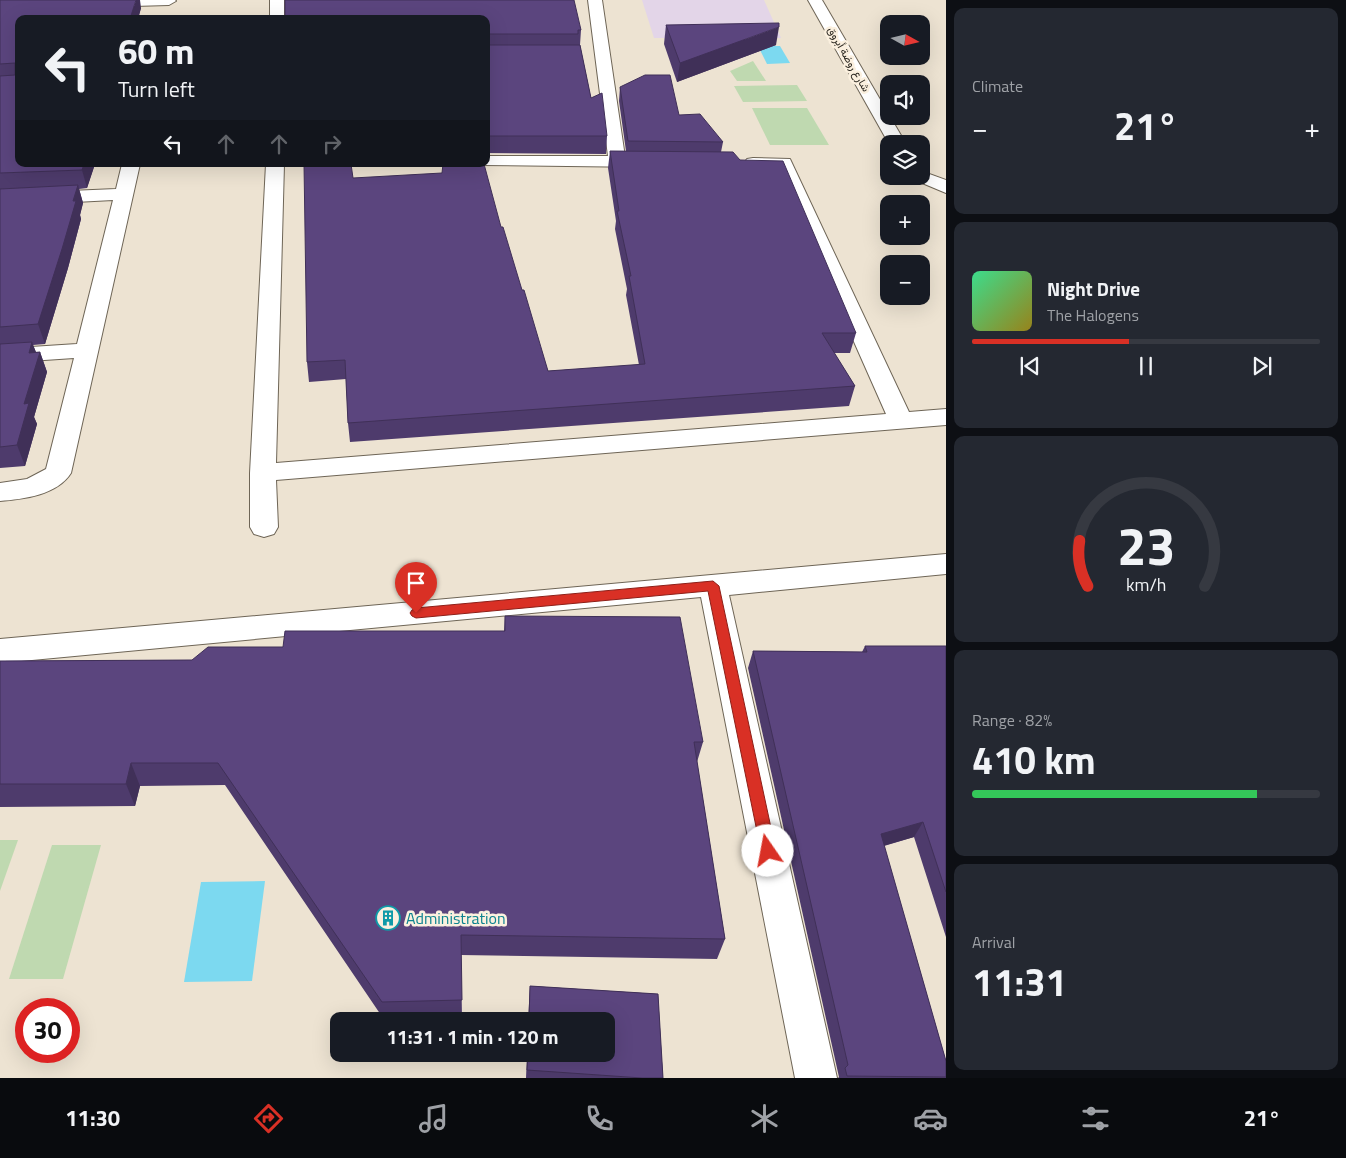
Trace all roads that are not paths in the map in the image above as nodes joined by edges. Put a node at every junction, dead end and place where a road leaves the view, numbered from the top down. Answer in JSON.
{"nodes":[{"id":1,"x":277,"y":0,"type":"edge"},
{"id":2,"x":595,"y":0,"type":"edge"},
{"id":3,"x":815,"y":0,"type":"edge"},
{"id":4,"x":169,"y":1,"type":"edge"},
{"id":5,"x":89,"y":4,"type":"edge"},
{"id":6,"x":166,"y":15,"type":"edge"},
{"id":7,"x":277,"y":15,"type":"edge"},
{"id":8,"x":584,"y":55,"type":"edge"},
{"id":9,"x":603,"y":55,"type":"junction"},
{"id":10,"x":893,"y":135,"type":"edge"},
{"id":11,"x":490,"y":161,"type":"edge"},
{"id":12,"x":617,"y":161,"type":"junction"},
{"id":13,"x":666,"y":162,"type":"edge"},
{"id":14,"x":735,"y":163,"type":"edge"},
{"id":15,"x":129,"y":167,"type":"edge"},
{"id":16,"x":276,"y":167,"type":"edge"},
{"id":17,"x":930,"y":180,"type":"edge"},
{"id":18,"x":946,"y":187,"type":"edge"},
{"id":19,"x":124,"y":194,"type":"junction"},
{"id":20,"x":0,"y":200,"type":"edge"},
{"id":21,"x":87,"y":350,"type":"junction"},
{"id":22,"x":0,"y":356,"type":"edge"},
{"id":23,"x":946,"y":417,"type":"edge"},
{"id":24,"x":900,"y":420,"type":"junction"},
{"id":25,"x":264,"y":473,"type":"junction"},
{"id":26,"x":0,"y":492,"type":"edge"},
{"id":27,"x":264,"y":527,"type":"dead end"},
{"id":28,"x":946,"y":564,"type":"edge"},
{"id":29,"x":713,"y":586,"type":"junction"},
{"id":30,"x":0,"y":651,"type":"edge"},
{"id":31,"x":816,"y":1078,"type":"edge"}],
"edges":[{"from":1,"to":7,"type":"street"},
{"from":2,"to":9,"type":"street"},
{"from":3,"to":10,"type":"street","name":"شارع روضة أبروق"},
{"from":4,"to":5,"type":"street"},
{"from":4,"to":6,"type":"street"},
{"from":8,"to":9,"type":"street"},
{"from":9,"to":12,"type":"street"},
{"from":11,"to":12,"type":"street"},
{"from":12,"to":13,"type":"street"},
{"from":14,"to":24,"type":"street"},
{"from":15,"to":19,"type":"street"},
{"from":16,"to":25,"type":"street"},
{"from":17,"to":18,"type":"street"},
{"from":19,"to":20,"type":"street"},
{"from":19,"to":21,"type":"street"},
{"from":21,"to":22,"type":"street"},
{"from":21,"to":26,"type":"street"},
{"from":23,"to":24,"type":"street"},
{"from":24,"to":25,"type":"street"},
{"from":25,"to":27,"type":"street"},
{"from":28,"to":29,"type":"street"},
{"from":29,"to":30,"type":"street"},
{"from":29,"to":31,"type":"street"}]}
